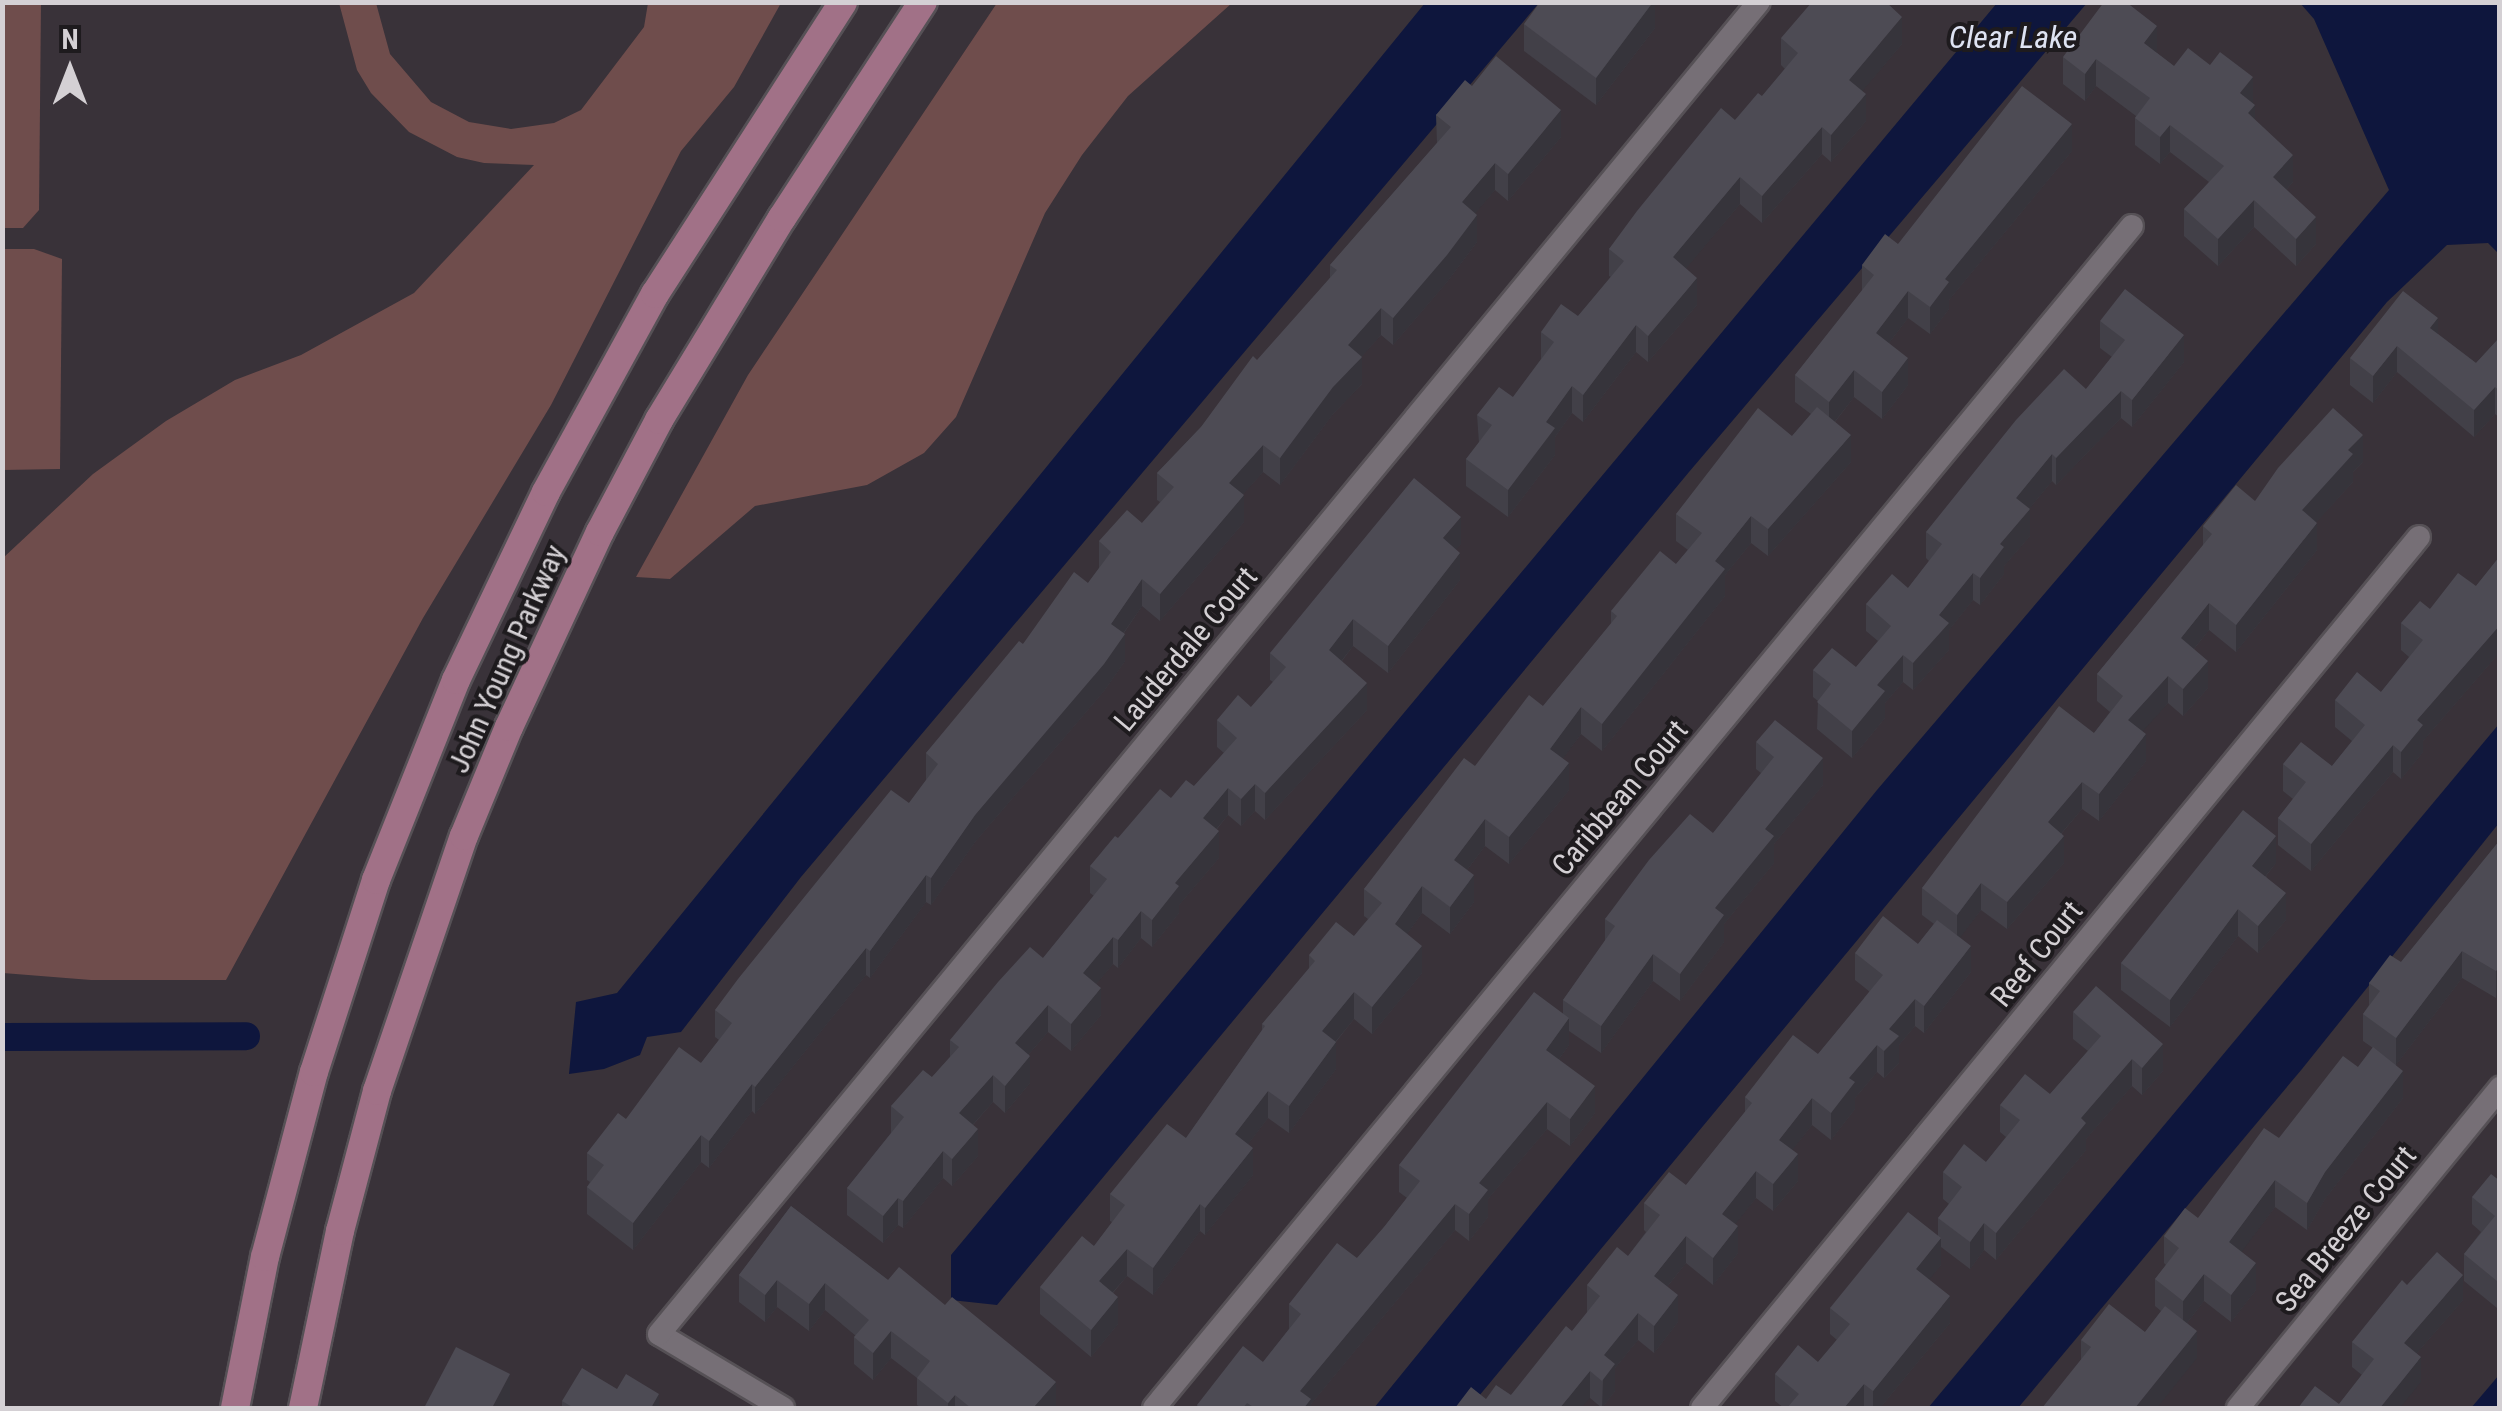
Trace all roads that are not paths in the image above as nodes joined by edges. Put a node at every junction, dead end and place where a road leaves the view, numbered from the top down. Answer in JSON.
{"nodes":[{"id":1,"x":843,"y":2,"type":"edge"},
{"id":2,"x":923,"y":2,"type":"edge"},
{"id":3,"x":1759,"y":2,"type":"edge"},
{"id":4,"x":2132,"y":226,"type":"dead end"},
{"id":5,"x":2420,"y":537,"type":"dead end"},
{"id":6,"x":2500,"y":1088,"type":"edge"},
{"id":7,"x":236,"y":1408,"type":"edge"},
{"id":8,"x":303,"y":1408,"type":"edge"},
{"id":9,"x":783,"y":1408,"type":"edge"},
{"id":10,"x":1154,"y":1408,"type":"edge"},
{"id":11,"x":1702,"y":1408,"type":"edge"},
{"id":12,"x":2238,"y":1408,"type":"edge"}],
"edges":[{"from":1,"to":7,"type":"main road","name":"John Young Parkway"},
{"from":2,"to":8,"type":"main road","name":"John Young Parkway"},
{"from":3,"to":9,"type":"street","name":"Lauderdale Court"},
{"from":4,"to":10,"type":"street","name":"Caribbean Court"},
{"from":5,"to":11,"type":"street","name":"Reef Court"},
{"from":6,"to":12,"type":"street","name":"Sea Breeze Court"}]}
